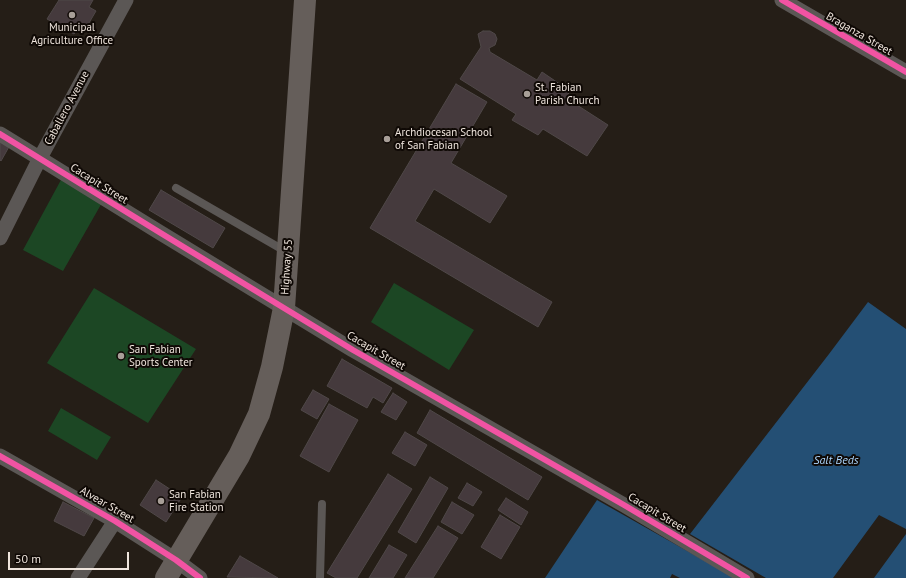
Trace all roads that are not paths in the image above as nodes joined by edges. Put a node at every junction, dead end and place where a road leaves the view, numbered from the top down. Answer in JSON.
{"nodes":[{"id":1,"x":126,"y":0,"type":"edge"},
{"id":2,"x":305,"y":0,"type":"edge"},
{"id":3,"x":782,"y":0,"type":"edge"},
{"id":4,"x":906,"y":72,"type":"edge"},
{"id":5,"x":0,"y":134,"type":"edge"},
{"id":6,"x":40,"y":158,"type":"junction"},
{"id":7,"x":176,"y":188,"type":"dead end"},
{"id":8,"x":0,"y":238,"type":"edge"},
{"id":9,"x":288,"y":253,"type":"junction"},
{"id":10,"x":284,"y":308,"type":"junction"},
{"id":11,"x":0,"y":456,"type":"edge"},
{"id":12,"x":322,"y":504,"type":"dead end"},
{"id":13,"x":115,"y":521,"type":"junction"},
{"id":14,"x":171,"y":569,"type":"edge"},
{"id":15,"x":78,"y":578,"type":"edge"},
{"id":16,"x":200,"y":578,"type":"edge"},
{"id":17,"x":320,"y":578,"type":"edge"},
{"id":18,"x":747,"y":578,"type":"edge"}],
"edges":[{"from":1,"to":6,"type":"street","name":"Caballero Avenue"},
{"from":2,"to":9,"type":"highway","name":"Highway 55"},
{"from":3,"to":4,"type":"street","name":"Braganza Street"},
{"from":5,"to":6,"type":"street","name":"Cacapit Street"},
{"from":6,"to":8,"type":"street","name":"Caballero Avenue"},
{"from":6,"to":10,"type":"street","name":"Cacapit Street"},
{"from":7,"to":9,"type":"lane"},
{"from":9,"to":10,"type":"highway","name":"Highway 55"},
{"from":10,"to":14,"type":"highway","name":"Highway 55"},
{"from":10,"to":18,"type":"street","name":"Cacapit Street"},
{"from":11,"to":13,"type":"street","name":"Alvear Street"},
{"from":12,"to":17,"type":"lane"},
{"from":13,"to":14,"type":"street","name":"Alvear Street"},
{"from":13,"to":15,"type":"street"},
{"from":14,"to":16,"type":"street","name":"Alvear Street"}]}
